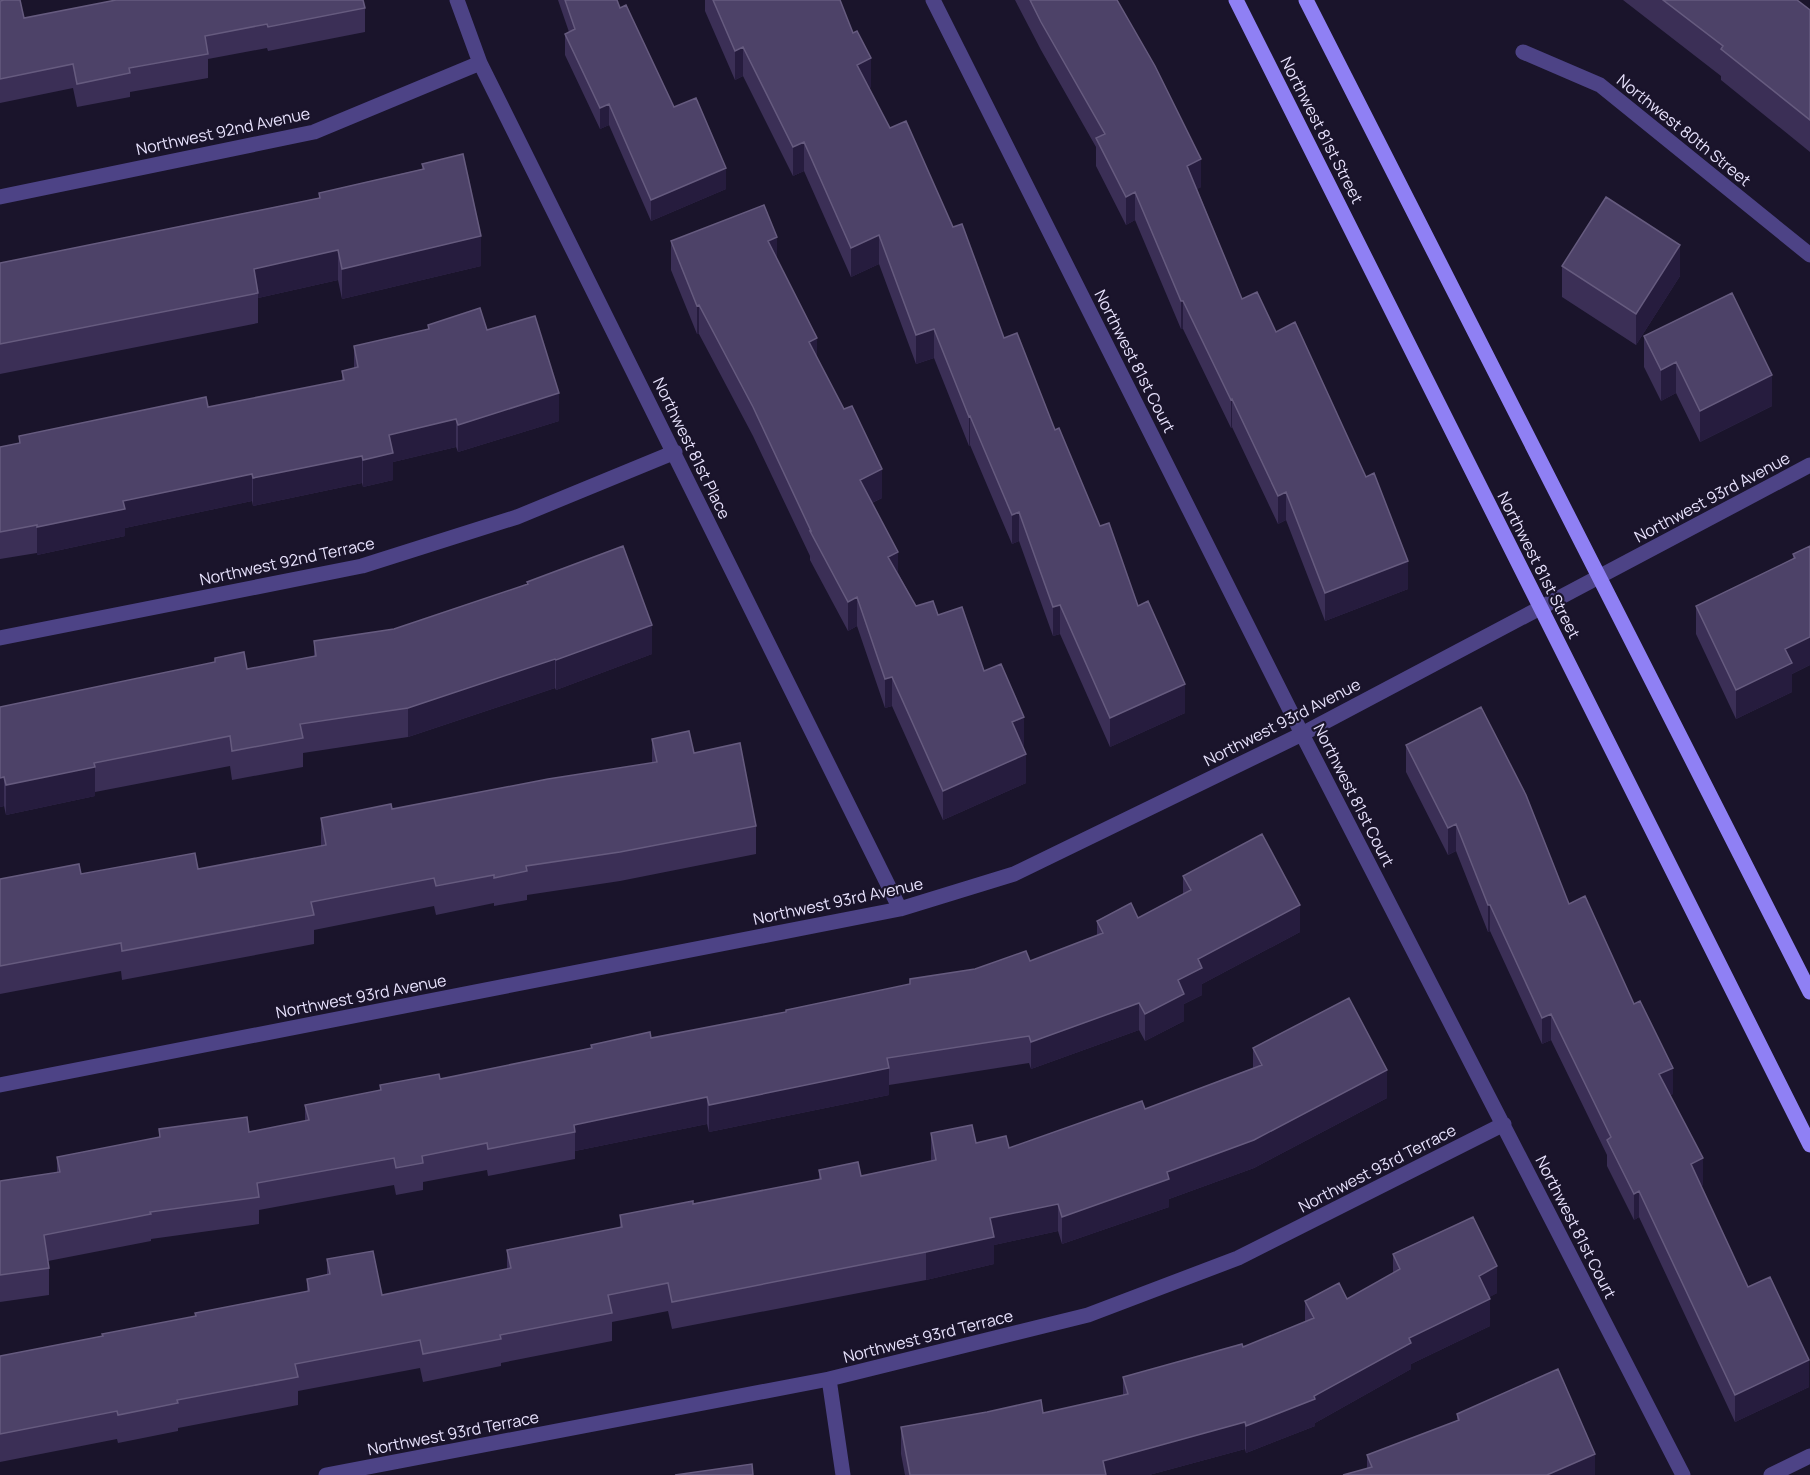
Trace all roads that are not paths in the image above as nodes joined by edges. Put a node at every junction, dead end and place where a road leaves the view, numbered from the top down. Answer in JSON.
{"nodes":[{"id":1,"x":456,"y":0,"type":"edge"},
{"id":2,"x":933,"y":0,"type":"edge"},
{"id":3,"x":1236,"y":0,"type":"edge"},
{"id":4,"x":1306,"y":0,"type":"edge"},
{"id":5,"x":1523,"y":52,"type":"dead end"},
{"id":6,"x":480,"y":63,"type":"junction"},
{"id":7,"x":0,"y":197,"type":"edge"},
{"id":8,"x":1810,"y":255,"type":"edge"},
{"id":9,"x":675,"y":452,"type":"junction"},
{"id":10,"x":1810,"y":465,"type":"edge"},
{"id":11,"x":1600,"y":576,"type":"junction"},
{"id":12,"x":1541,"y":608,"type":"junction"},
{"id":13,"x":0,"y":638,"type":"edge"},
{"id":14,"x":1302,"y":734,"type":"junction"},
{"id":15,"x":900,"y":909,"type":"junction"},
{"id":16,"x":1810,"y":992,"type":"edge"},
{"id":17,"x":0,"y":1086,"type":"edge"},
{"id":18,"x":1503,"y":1124,"type":"junction"},
{"id":19,"x":1810,"y":1145,"type":"edge"},
{"id":20,"x":829,"y":1379,"type":"junction"},
{"id":21,"x":1810,"y":1456,"type":"edge"},
{"id":22,"x":326,"y":1475,"type":"edge"},
{"id":23,"x":843,"y":1475,"type":"edge"},
{"id":24,"x":1683,"y":1475,"type":"edge"},
{"id":25,"x":1771,"y":1475,"type":"edge"}],
"edges":[{"from":1,"to":6,"type":"street","name":"Northwest 81st Place"},
{"from":2,"to":14,"type":"street","name":"Northwest 81st Court"},
{"from":3,"to":12,"type":"street","name":"Northwest 81st Street"},
{"from":4,"to":11,"type":"street"},
{"from":5,"to":8,"type":"street","name":"Northwest 80th Street"},
{"from":6,"to":7,"type":"street","name":"Northwest 92nd Avenue"},
{"from":6,"to":9,"type":"street","name":"Northwest 81st Place"},
{"from":9,"to":13,"type":"street","name":"Northwest 92nd Terrace"},
{"from":9,"to":15,"type":"street","name":"Northwest 81st Place"},
{"from":10,"to":11,"type":"street","name":"Northwest 93rd Avenue"},
{"from":11,"to":12,"type":"street","name":"Northwest 93rd Avenue"},
{"from":11,"to":16,"type":"street"},
{"from":12,"to":14,"type":"street","name":"Northwest 93rd Avenue"},
{"from":12,"to":19,"type":"street","name":"Northwest 81st Street"},
{"from":14,"to":15,"type":"street","name":"Northwest 93rd Avenue"},
{"from":14,"to":18,"type":"street","name":"Northwest 81st Court"},
{"from":15,"to":17,"type":"street","name":"Northwest 93rd Avenue"},
{"from":18,"to":20,"type":"street","name":"Northwest 93rd Terrace"},
{"from":18,"to":24,"type":"street","name":"Northwest 81st Court"},
{"from":20,"to":22,"type":"street","name":"Northwest 93rd Terrace"},
{"from":20,"to":23,"type":"street"},
{"from":21,"to":25,"type":"street"}]}
